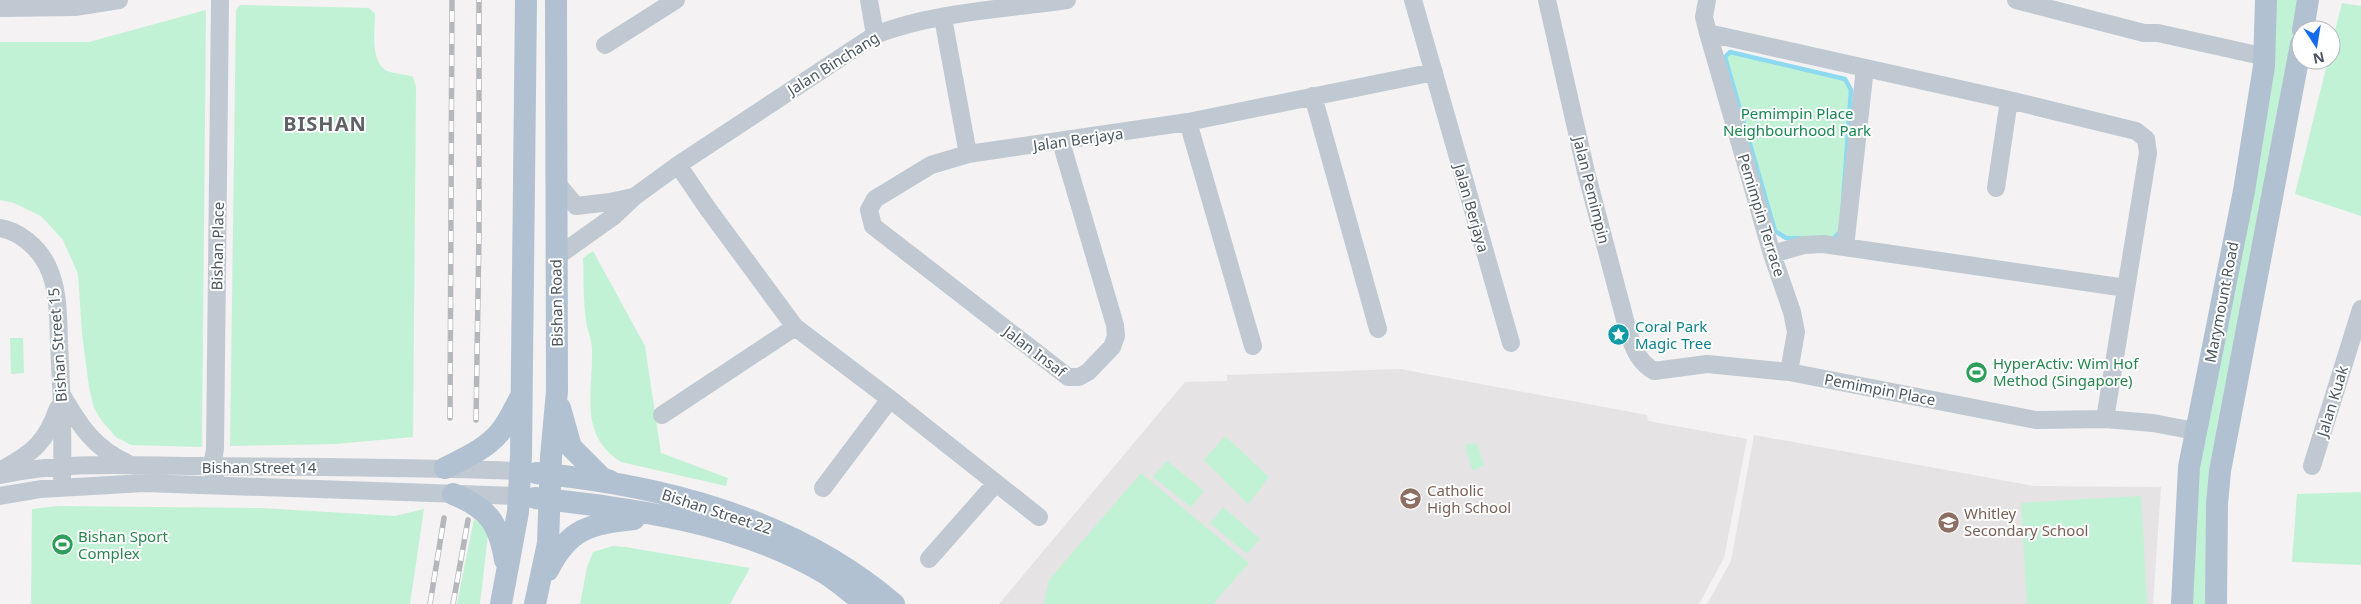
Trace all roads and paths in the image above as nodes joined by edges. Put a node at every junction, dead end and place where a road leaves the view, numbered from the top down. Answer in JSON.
{"nodes":[{"id":1,"x":119,"y":0,"type":"edge"},
{"id":2,"x":220,"y":0,"type":"edge"},
{"id":3,"x":526,"y":0,"type":"edge"},
{"id":4,"x":556,"y":0,"type":"edge"},
{"id":5,"x":676,"y":0,"type":"edge"},
{"id":6,"x":869,"y":0,"type":"edge"},
{"id":7,"x":1067,"y":0,"type":"edge"},
{"id":8,"x":1413,"y":0,"type":"edge"},
{"id":9,"x":1547,"y":0,"type":"edge"},
{"id":10,"x":1707,"y":0,"type":"edge"},
{"id":11,"x":2016,"y":0,"type":"edge"},
{"id":12,"x":2266,"y":0,"type":"edge"},
{"id":13,"x":2308,"y":0,"type":"edge"},
{"id":14,"x":0,"y":8,"type":"edge"},
{"id":15,"x":943,"y":18,"type":"junction"},
{"id":16,"x":2305,"y":20,"type":"edge"},
{"id":17,"x":1708,"y":33,"type":"junction"},
{"id":18,"x":875,"y":34,"type":"junction"},
{"id":19,"x":604,"y":45,"type":"dead end"},
{"id":20,"x":2265,"y":62,"type":"junction"},
{"id":21,"x":1865,"y":68,"type":"junction"},
{"id":22,"x":2296,"y":70,"type":"edge"},
{"id":23,"x":1434,"y":72,"type":"junction"},
{"id":24,"x":1313,"y":96,"type":"junction"},
{"id":25,"x":2009,"y":100,"type":"junction"},
{"id":26,"x":1188,"y":122,"type":"junction"},
{"id":27,"x":1061,"y":142,"type":"junction"},
{"id":28,"x":968,"y":154,"type":"junction"},
{"id":29,"x":678,"y":166,"type":"junction"},
{"id":30,"x":555,"y":181,"type":"junction"},
{"id":31,"x":1996,"y":188,"type":"dead end"},
{"id":32,"x":634,"y":197,"type":"junction"},
{"id":33,"x":869,"y":210,"type":"joint"},
{"id":34,"x":0,"y":228,"type":"edge"},
{"id":35,"x":1845,"y":247,"type":"junction"},
{"id":36,"x":1772,"y":254,"type":"junction"},
{"id":37,"x":555,"y":258,"type":"junction"},
{"id":38,"x":2126,"y":288,"type":"junction"},
{"id":39,"x":2361,"y":309,"type":"edge"},
{"id":40,"x":795,"y":327,"type":"junction"},
{"id":41,"x":1378,"y":329,"type":"dead end"},
{"id":42,"x":1511,"y":343,"type":"dead end"},
{"id":43,"x":1253,"y":346,"type":"dead end"},
{"id":44,"x":1654,"y":371,"type":"joint"},
{"id":45,"x":1789,"y":372,"type":"junction"},
{"id":46,"x":557,"y":391,"type":"junction"},
{"id":47,"x":62,"y":395,"type":"junction"},
{"id":48,"x":521,"y":397,"type":"junction"},
{"id":49,"x":890,"y":399,"type":"junction"},
{"id":50,"x":662,"y":415,"type":"dead end"},
{"id":51,"x":2106,"y":419,"type":"junction"},
{"id":52,"x":2195,"y":431,"type":"junction"},
{"id":53,"x":133,"y":466,"type":"junction"},
{"id":54,"x":212,"y":466,"type":"junction"},
{"id":55,"x":2312,"y":466,"type":"dead end"},
{"id":56,"x":62,"y":467,"type":"junction"},
{"id":57,"x":445,"y":468,"type":"junction"},
{"id":58,"x":0,"y":471,"type":"edge"},
{"id":59,"x":520,"y":471,"type":"junction"},
{"id":60,"x":550,"y":474,"type":"junction"},
{"id":61,"x":0,"y":475,"type":"edge"},
{"id":62,"x":614,"y":483,"type":"junction"},
{"id":63,"x":996,"y":483,"type":"junction"},
{"id":64,"x":225,"y":485,"type":"junction"},
{"id":65,"x":823,"y":488,"type":"dead end"},
{"id":66,"x":62,"y":489,"type":"junction"},
{"id":67,"x":453,"y":494,"type":"junction"},
{"id":68,"x":0,"y":496,"type":"edge"},
{"id":69,"x":519,"y":496,"type":"junction"},
{"id":70,"x":550,"y":500,"type":"junction"},
{"id":71,"x":669,"y":516,"type":"junction"},
{"id":72,"x":1039,"y":518,"type":"dead end"},
{"id":73,"x":929,"y":559,"type":"dead end"},
{"id":74,"x":507,"y":571,"type":"junction"},
{"id":75,"x":542,"y":582,"type":"junction"},
{"id":76,"x":501,"y":604,"type":"edge"},
{"id":77,"x":535,"y":604,"type":"edge"},
{"id":78,"x":866,"y":604,"type":"edge"},
{"id":79,"x":894,"y":604,"type":"edge"},
{"id":80,"x":2182,"y":604,"type":"edge"},
{"id":81,"x":2216,"y":604,"type":"edge"}],
"edges":[{"from":1,"to":14,"type":"street"},
{"from":2,"to":54,"type":"street","name":"Bishan Place"},
{"from":3,"to":48,"type":"main road"},
{"from":4,"to":30,"type":"main road","name":"Bishan Road"},
{"from":5,"to":19,"type":"street"},
{"from":6,"to":18,"type":"street"},
{"from":7,"to":15,"type":"street","name":"Jalan Binchang"},
{"from":8,"to":23,"type":"street","name":"Jalan Berjaya"},
{"from":9,"to":44,"type":"street","name":"Jalan Pemimpin"},
{"from":10,"to":17,"type":"street","name":"Pemimpin Terrace"},
{"from":11,"to":20,"type":"street"},
{"from":12,"to":20,"type":"main road","name":"Marymount Road"},
{"from":13,"to":16,"type":"main road"},
{"from":15,"to":18,"type":"street","name":"Jalan Binchang"},
{"from":15,"to":28,"type":"street"},
{"from":17,"to":21,"type":"street"},
{"from":17,"to":36,"type":"street","name":"Pemimpin Terrace"},
{"from":18,"to":29,"type":"street","name":"Jalan Binchang"},
{"from":20,"to":52,"type":"main road","name":"Marymount Road"},
{"from":21,"to":25,"type":"street"},
{"from":21,"to":35,"type":"street"},
{"from":22,"to":81,"type":"main road","name":"Marymount Road"},
{"from":23,"to":24,"type":"street","name":"Jalan Berjaya"},
{"from":23,"to":42,"type":"street","name":"Jalan Berjaya"},
{"from":24,"to":26,"type":"street","name":"Jalan Berjaya"},
{"from":24,"to":41,"type":"street"},
{"from":25,"to":31,"type":"street"},
{"from":25,"to":38,"type":"street"},
{"from":26,"to":27,"type":"street","name":"Jalan Berjaya"},
{"from":26,"to":43,"type":"street"},
{"from":27,"to":28,"type":"street","name":"Jalan Berjaya"},
{"from":27,"to":33,"type":"street","name":"Jalan Insaf"},
{"from":28,"to":33,"type":"street","name":"Jalan Berjaya"},
{"from":29,"to":32,"type":"street","name":"Jalan Binchang"},
{"from":29,"to":40,"type":"street"},
{"from":30,"to":32,"type":"street","name":"Jalan Binchang"},
{"from":30,"to":37,"type":"main road","name":"Bishan Road"},
{"from":32,"to":37,"type":"street","name":"Jalan Binchang"},
{"from":34,"to":47,"type":"street","name":"Bishan Street 15"},
{"from":35,"to":36,"type":"street"},
{"from":35,"to":38,"type":"street"},
{"from":36,"to":45,"type":"street","name":"Pemimpin Terrace"},
{"from":37,"to":46,"type":"main road","name":"Bishan Road"},
{"from":38,"to":51,"type":"street"},
{"from":39,"to":55,"type":"street","name":"Jalan Kuak"},
{"from":40,"to":49,"type":"street"},
{"from":40,"to":50,"type":"street"},
{"from":44,"to":45,"type":"street","name":"Pemimpin Place"},
{"from":45,"to":51,"type":"street","name":"Pemimpin Place"},
{"from":46,"to":60,"type":"main road","name":"Bishan Road"},
{"from":46,"to":62,"type":"main road"},
{"from":47,"to":53,"type":"street"},
{"from":47,"to":56,"type":"street","name":"Bishan Street 15"},
{"from":47,"to":58,"type":"street"},
{"from":48,"to":57,"type":"main road"},
{"from":48,"to":59,"type":"main road"},
{"from":49,"to":63,"type":"street"},
{"from":49,"to":65,"type":"street"},
{"from":51,"to":52,"type":"street","name":"Pemimpin Place"},
{"from":52,"to":80,"type":"main road","name":"Marymount Road"},
{"from":53,"to":54,"type":"street","name":"Bishan Street 14"},
{"from":53,"to":56,"type":"street","name":"Bishan Street 14"},
{"from":54,"to":57,"type":"street","name":"Bishan Street 14"},
{"from":54,"to":64,"type":"street"},
{"from":56,"to":61,"type":"street","name":"Bishan Street 14"},
{"from":56,"to":66,"type":"street","name":"Bishan Street 15"},
{"from":57,"to":59,"type":"street","name":"Bishan Street 14"},
{"from":59,"to":60,"type":"main road","name":"Bishan Street 22"},
{"from":59,"to":69,"type":"main road"},
{"from":60,"to":62,"type":"main road","name":"Bishan Street 22"},
{"from":60,"to":70,"type":"main road","name":"Bishan Road"},
{"from":62,"to":79,"type":"main road","name":"Bishan Street 22"},
{"from":63,"to":72,"type":"street"},
{"from":63,"to":73,"type":"street"},
{"from":64,"to":66,"type":"street","name":"Bishan Street 14"},
{"from":64,"to":67,"type":"street","name":"Bishan Street 14"},
{"from":66,"to":68,"type":"street","name":"Bishan Street 14"},
{"from":67,"to":69,"type":"street","name":"Bishan Street 14"},
{"from":67,"to":74,"type":"main road"},
{"from":69,"to":70,"type":"main road","name":"Bishan Street 22"},
{"from":69,"to":74,"type":"main road"},
{"from":70,"to":71,"type":"main road","name":"Bishan Street 22"},
{"from":70,"to":75,"type":"main road","name":"Bishan Road"},
{"from":71,"to":75,"type":"main road"},
{"from":71,"to":78,"type":"main road","name":"Bishan Street 22"},
{"from":74,"to":76,"type":"main road"},
{"from":75,"to":77,"type":"main road","name":"Bishan Road"}]}
